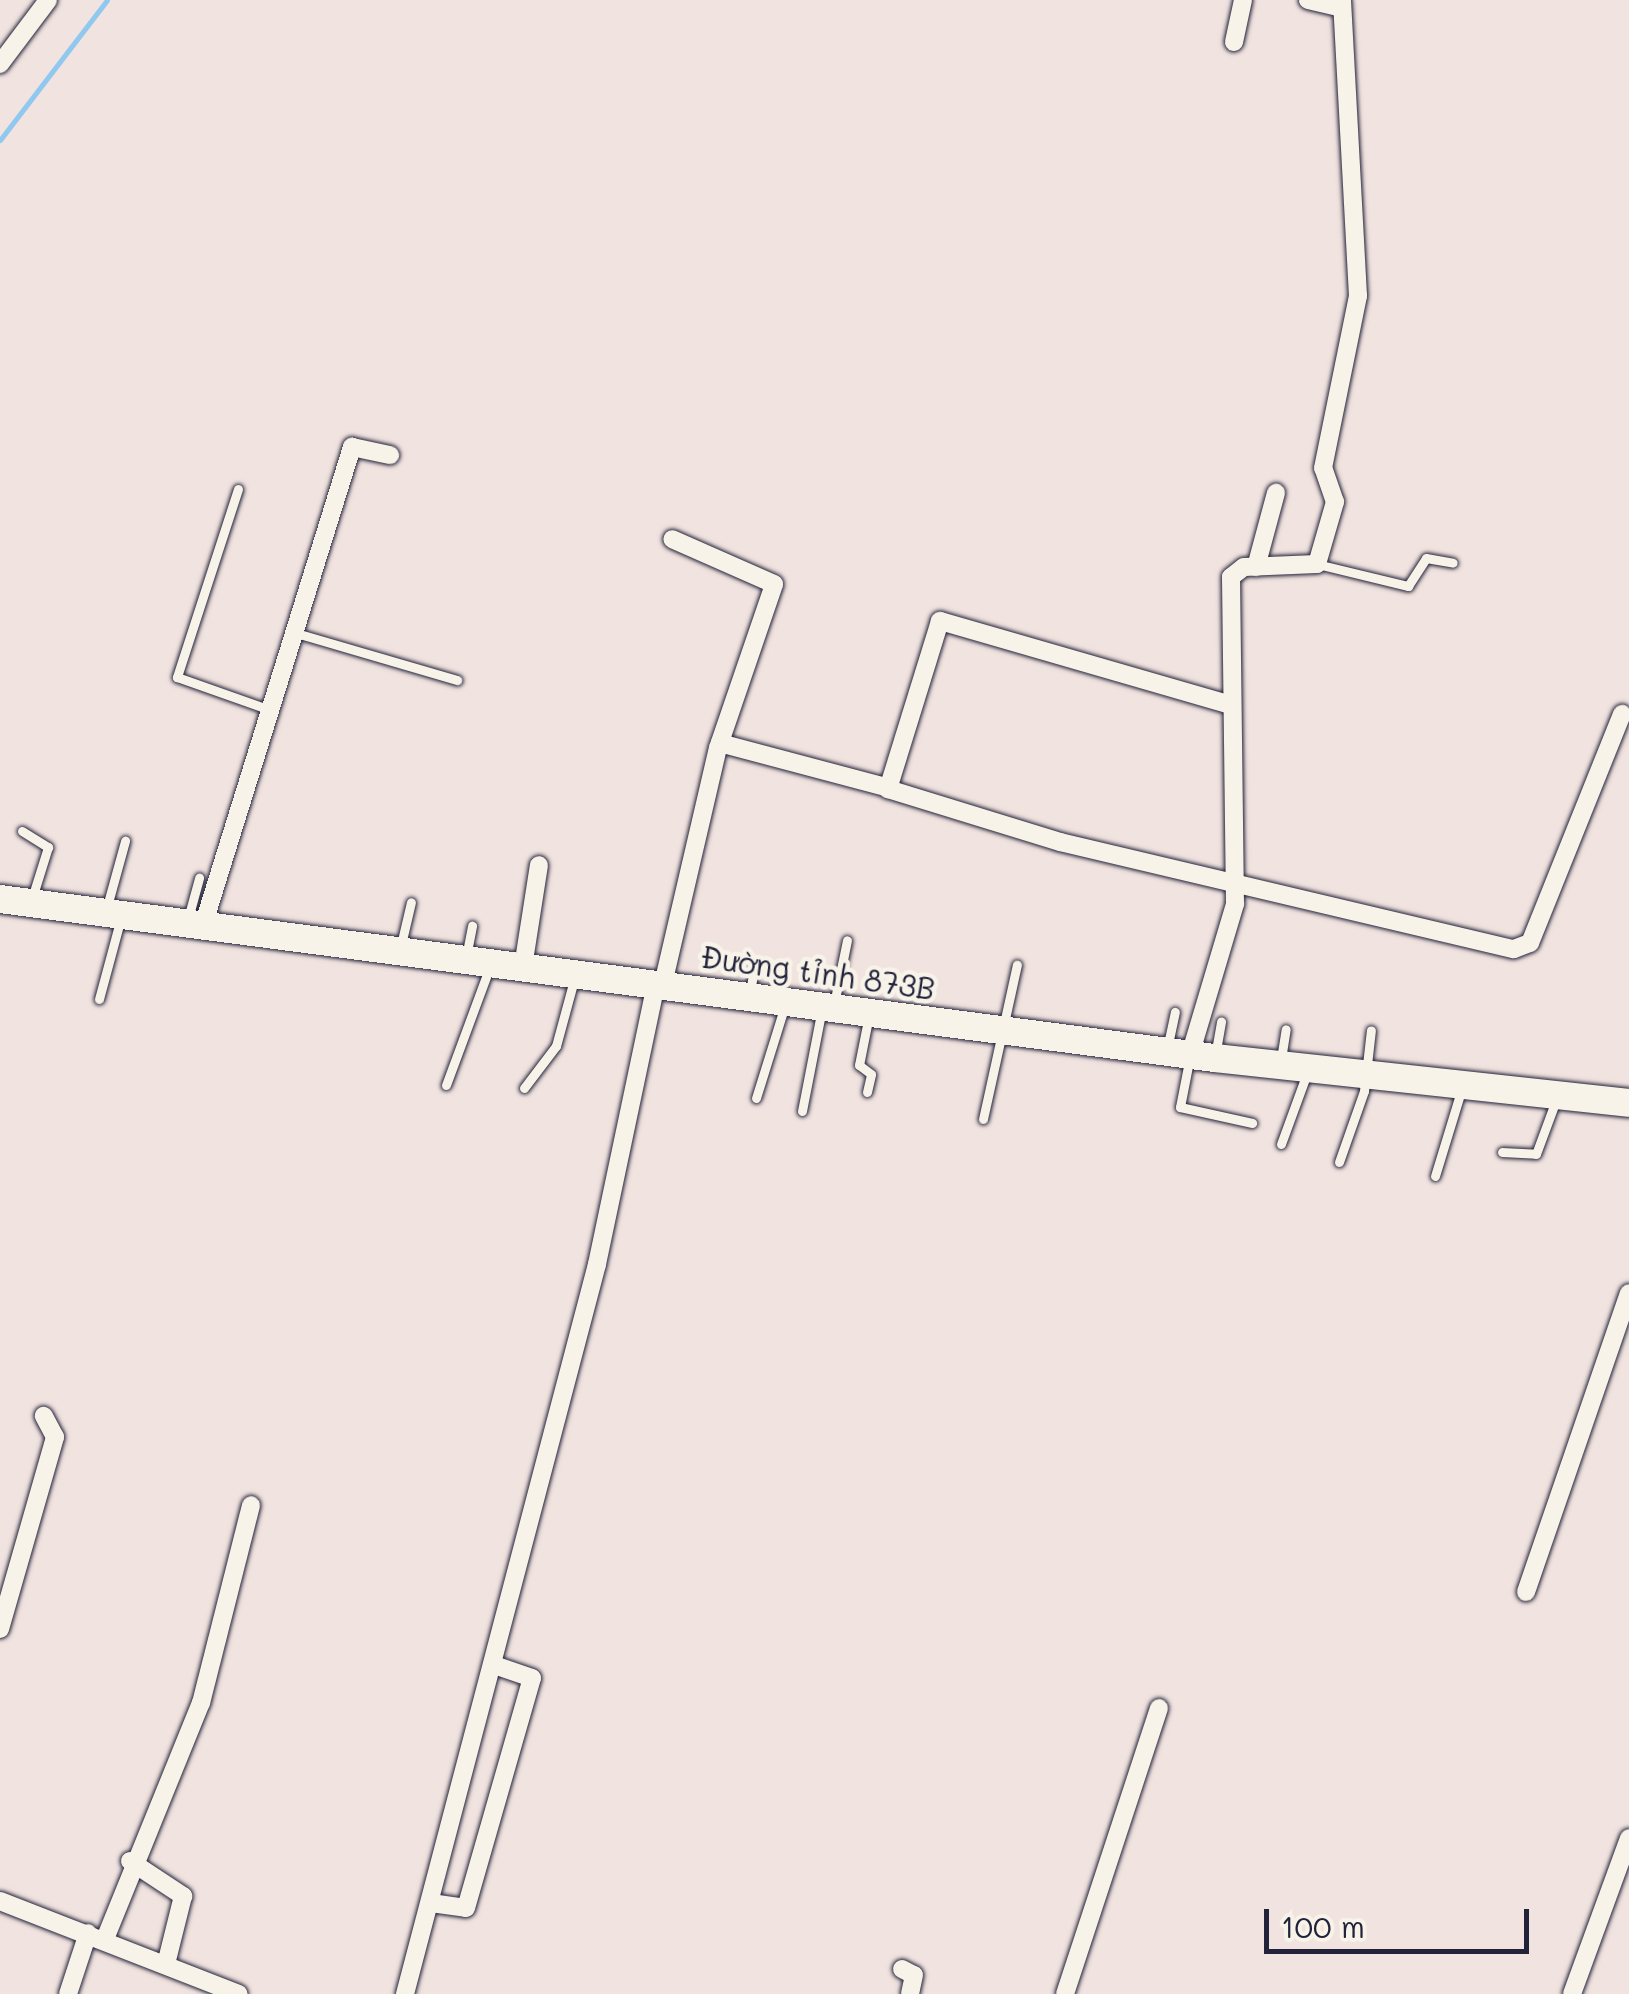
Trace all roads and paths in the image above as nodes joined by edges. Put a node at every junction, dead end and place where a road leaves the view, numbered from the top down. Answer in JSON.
{"nodes":[{"id":1,"x":48,"y":0,"type":"edge"},
{"id":2,"x":1243,"y":0,"type":"edge"},
{"id":3,"x":1308,"y":0,"type":"edge"},
{"id":4,"x":1342,"y":4,"type":"edge"},
{"id":5,"x":1234,"y":42,"type":"dead end"},
{"id":6,"x":0,"y":64,"type":"edge"},
{"id":7,"x":390,"y":455,"type":"dead end"},
{"id":8,"x":238,"y":489,"type":"dead end"},
{"id":9,"x":1276,"y":492,"type":"dead end"},
{"id":10,"x":672,"y":539,"type":"dead end"},
{"id":11,"x":1453,"y":563,"type":"dead end"},
{"id":12,"x":1317,"y":564,"type":"junction"},
{"id":13,"x":1256,"y":567,"type":"junction"},
{"id":14,"x":296,"y":633,"type":"junction"},
{"id":15,"x":458,"y":680,"type":"dead end"},
{"id":16,"x":1231,"y":704,"type":"junction"},
{"id":17,"x":272,"y":711,"type":"junction"},
{"id":18,"x":1622,"y":714,"type":"dead end"},
{"id":19,"x":720,"y":743,"type":"junction"},
{"id":20,"x":888,"y":788,"type":"junction"},
{"id":21,"x":22,"y":831,"type":"dead end"},
{"id":22,"x":125,"y":841,"type":"dead end"},
{"id":23,"x":539,"y":866,"type":"dead end"},
{"id":24,"x":199,"y":878,"type":"dead end"},
{"id":25,"x":1236,"y":884,"type":"junction"},
{"id":26,"x":0,"y":899,"type":"edge"},
{"id":27,"x":411,"y":902,"type":"dead end"},
{"id":28,"x":30,"y":906,"type":"junction"},
{"id":29,"x":112,"y":918,"type":"junction"},
{"id":30,"x":194,"y":925,"type":"junction"},
{"id":31,"x":472,"y":926,"type":"dead end"},
{"id":32,"x":847,"y":940,"type":"dead end"},
{"id":33,"x":400,"y":952,"type":"junction"},
{"id":34,"x":478,"y":962,"type":"junction"},
{"id":35,"x":1017,"y":965,"type":"dead end"},
{"id":36,"x":523,"y":967,"type":"junction"},
{"id":37,"x":754,"y":967,"type":"dead end"},
{"id":38,"x":576,"y":974,"type":"junction"},
{"id":39,"x":658,"y":992,"type":"junction"},
{"id":40,"x":750,"y":996,"type":"junction"},
{"id":41,"x":99,"y":1000,"type":"dead end"},
{"id":42,"x":786,"y":1000,"type":"junction"},
{"id":43,"x":828,"y":1006,"type":"junction"},
{"id":44,"x":870,"y":1012,"type":"junction"},
{"id":45,"x":1174,"y":1012,"type":"dead end"},
{"id":46,"x":1221,"y":1022,"type":"dead end"},
{"id":47,"x":1286,"y":1029,"type":"dead end"},
{"id":48,"x":1005,"y":1030,"type":"junction"},
{"id":49,"x":1371,"y":1030,"type":"dead end"},
{"id":50,"x":1191,"y":1055,"type":"junction"},
{"id":51,"x":1294,"y":1068,"type":"junction"},
{"id":52,"x":1367,"y":1077,"type":"junction"},
{"id":53,"x":446,"y":1085,"type":"dead end"},
{"id":54,"x":524,"y":1088,"type":"dead end"},
{"id":55,"x":1462,"y":1088,"type":"junction"},
{"id":56,"x":867,"y":1092,"type":"dead end"},
{"id":57,"x":756,"y":1098,"type":"dead end"},
{"id":58,"x":1556,"y":1100,"type":"junction"},
{"id":59,"x":1629,"y":1103,"type":"edge"},
{"id":60,"x":802,"y":1112,"type":"dead end"},
{"id":61,"x":983,"y":1118,"type":"dead end"},
{"id":62,"x":1252,"y":1123,"type":"dead end"},
{"id":63,"x":1281,"y":1144,"type":"dead end"},
{"id":64,"x":1502,"y":1152,"type":"dead end"},
{"id":65,"x":1339,"y":1162,"type":"dead end"},
{"id":66,"x":1434,"y":1176,"type":"dead end"},
{"id":67,"x":1629,"y":1293,"type":"edge"},
{"id":68,"x":44,"y":1416,"type":"dead end"},
{"id":69,"x":251,"y":1505,"type":"dead end"},
{"id":70,"x":1526,"y":1592,"type":"dead end"},
{"id":71,"x":0,"y":1629,"type":"edge"},
{"id":72,"x":494,"y":1665,"type":"junction"},
{"id":73,"x":1159,"y":1708,"type":"dead end"},
{"id":74,"x":1629,"y":1838,"type":"edge"},
{"id":75,"x":130,"y":1861,"type":"junction"},
{"id":76,"x":0,"y":1901,"type":"edge"},
{"id":77,"x":431,"y":1903,"type":"junction"},
{"id":78,"x":96,"y":1936,"type":"junction"},
{"id":79,"x":166,"y":1964,"type":"junction"},
{"id":80,"x":902,"y":1969,"type":"dead end"},
{"id":81,"x":68,"y":1994,"type":"edge"},
{"id":82,"x":237,"y":1994,"type":"edge"},
{"id":83,"x":405,"y":1994,"type":"edge"},
{"id":84,"x":910,"y":1994,"type":"edge"},
{"id":85,"x":1065,"y":1994,"type":"edge"},
{"id":86,"x":1572,"y":1994,"type":"edge"}],
"edges":[{"from":1,"to":6,"type":"street"},
{"from":2,"to":5,"type":"street"},
{"from":3,"to":4,"type":"street"},
{"from":4,"to":12,"type":"street"},
{"from":7,"to":14,"type":"street"},
{"from":8,"to":17,"type":"lane"},
{"from":9,"to":13,"type":"street"},
{"from":10,"to":19,"type":"street"},
{"from":11,"to":12,"type":"lane"},
{"from":12,"to":13,"type":"street"},
{"from":13,"to":16,"type":"street"},
{"from":14,"to":15,"type":"lane"},
{"from":14,"to":17,"type":"street"},
{"from":16,"to":20,"type":"street"},
{"from":16,"to":25,"type":"street"},
{"from":17,"to":30,"type":"street"},
{"from":18,"to":25,"type":"street"},
{"from":19,"to":20,"type":"street"},
{"from":19,"to":39,"type":"street"},
{"from":20,"to":25,"type":"street"},
{"from":21,"to":28,"type":"lane"},
{"from":22,"to":29,"type":"lane"},
{"from":23,"to":36,"type":"street"},
{"from":24,"to":30,"type":"lane"},
{"from":25,"to":50,"type":"street"},
{"from":26,"to":28,"type":"main road","name":"Đường tỉnh 873B"},
{"from":27,"to":33,"type":"lane"},
{"from":28,"to":29,"type":"main road","name":"Đường tỉnh 873B"},
{"from":29,"to":30,"type":"main road","name":"Đường tỉnh 873B"},
{"from":29,"to":41,"type":"lane"},
{"from":30,"to":33,"type":"main road","name":"Đường tỉnh 873B"},
{"from":31,"to":34,"type":"lane"},
{"from":32,"to":43,"type":"lane"},
{"from":33,"to":34,"type":"main road","name":"Đường tỉnh 873B"},
{"from":34,"to":36,"type":"main road","name":"Đường tỉnh 873B"},
{"from":34,"to":53,"type":"lane"},
{"from":35,"to":48,"type":"lane"},
{"from":36,"to":38,"type":"main road","name":"Đường tỉnh 873B"},
{"from":37,"to":40,"type":"lane"},
{"from":38,"to":39,"type":"main road","name":"Đường tỉnh 873B"},
{"from":38,"to":54,"type":"lane"},
{"from":39,"to":40,"type":"main road","name":"Đường tỉnh 873B"},
{"from":39,"to":72,"type":"street"},
{"from":40,"to":42,"type":"main road","name":"Đường tỉnh 873B"},
{"from":42,"to":43,"type":"main road","name":"Đường tỉnh 873B"},
{"from":42,"to":57,"type":"lane"},
{"from":43,"to":44,"type":"main road","name":"Đường tỉnh 873B"},
{"from":43,"to":60,"type":"lane"},
{"from":44,"to":48,"type":"main road","name":"Đường tỉnh 873B"},
{"from":44,"to":56,"type":"lane"},
{"from":45,"to":50,"type":"lane"},
{"from":46,"to":50,"type":"lane"},
{"from":47,"to":51,"type":"lane"},
{"from":48,"to":50,"type":"main road","name":"Đường tỉnh 873B"},
{"from":48,"to":61,"type":"lane"},
{"from":49,"to":52,"type":"lane"},
{"from":50,"to":51,"type":"main road","name":"Đường tỉnh 873B"},
{"from":50,"to":62,"type":"lane"},
{"from":51,"to":52,"type":"main road","name":"Đường tỉnh 873B"},
{"from":51,"to":63,"type":"lane"},
{"from":52,"to":55,"type":"main road","name":"Đường tỉnh 873B"},
{"from":52,"to":65,"type":"lane"},
{"from":55,"to":58,"type":"main road","name":"Đường tỉnh 873B"},
{"from":55,"to":66,"type":"lane"},
{"from":58,"to":59,"type":"main road","name":"Đường tỉnh 873B"},
{"from":58,"to":64,"type":"lane"},
{"from":67,"to":70,"type":"street"},
{"from":68,"to":71,"type":"street"},
{"from":69,"to":75,"type":"street"},
{"from":72,"to":77,"type":"street"},
{"from":72,"to":77,"type":"street"},
{"from":73,"to":85,"type":"street"},
{"from":74,"to":86,"type":"street"},
{"from":75,"to":78,"type":"street"},
{"from":75,"to":79,"type":"street"},
{"from":76,"to":78,"type":"street"},
{"from":77,"to":83,"type":"street"},
{"from":78,"to":79,"type":"street"},
{"from":78,"to":81,"type":"street"},
{"from":79,"to":82,"type":"street"},
{"from":80,"to":84,"type":"street"}]}
